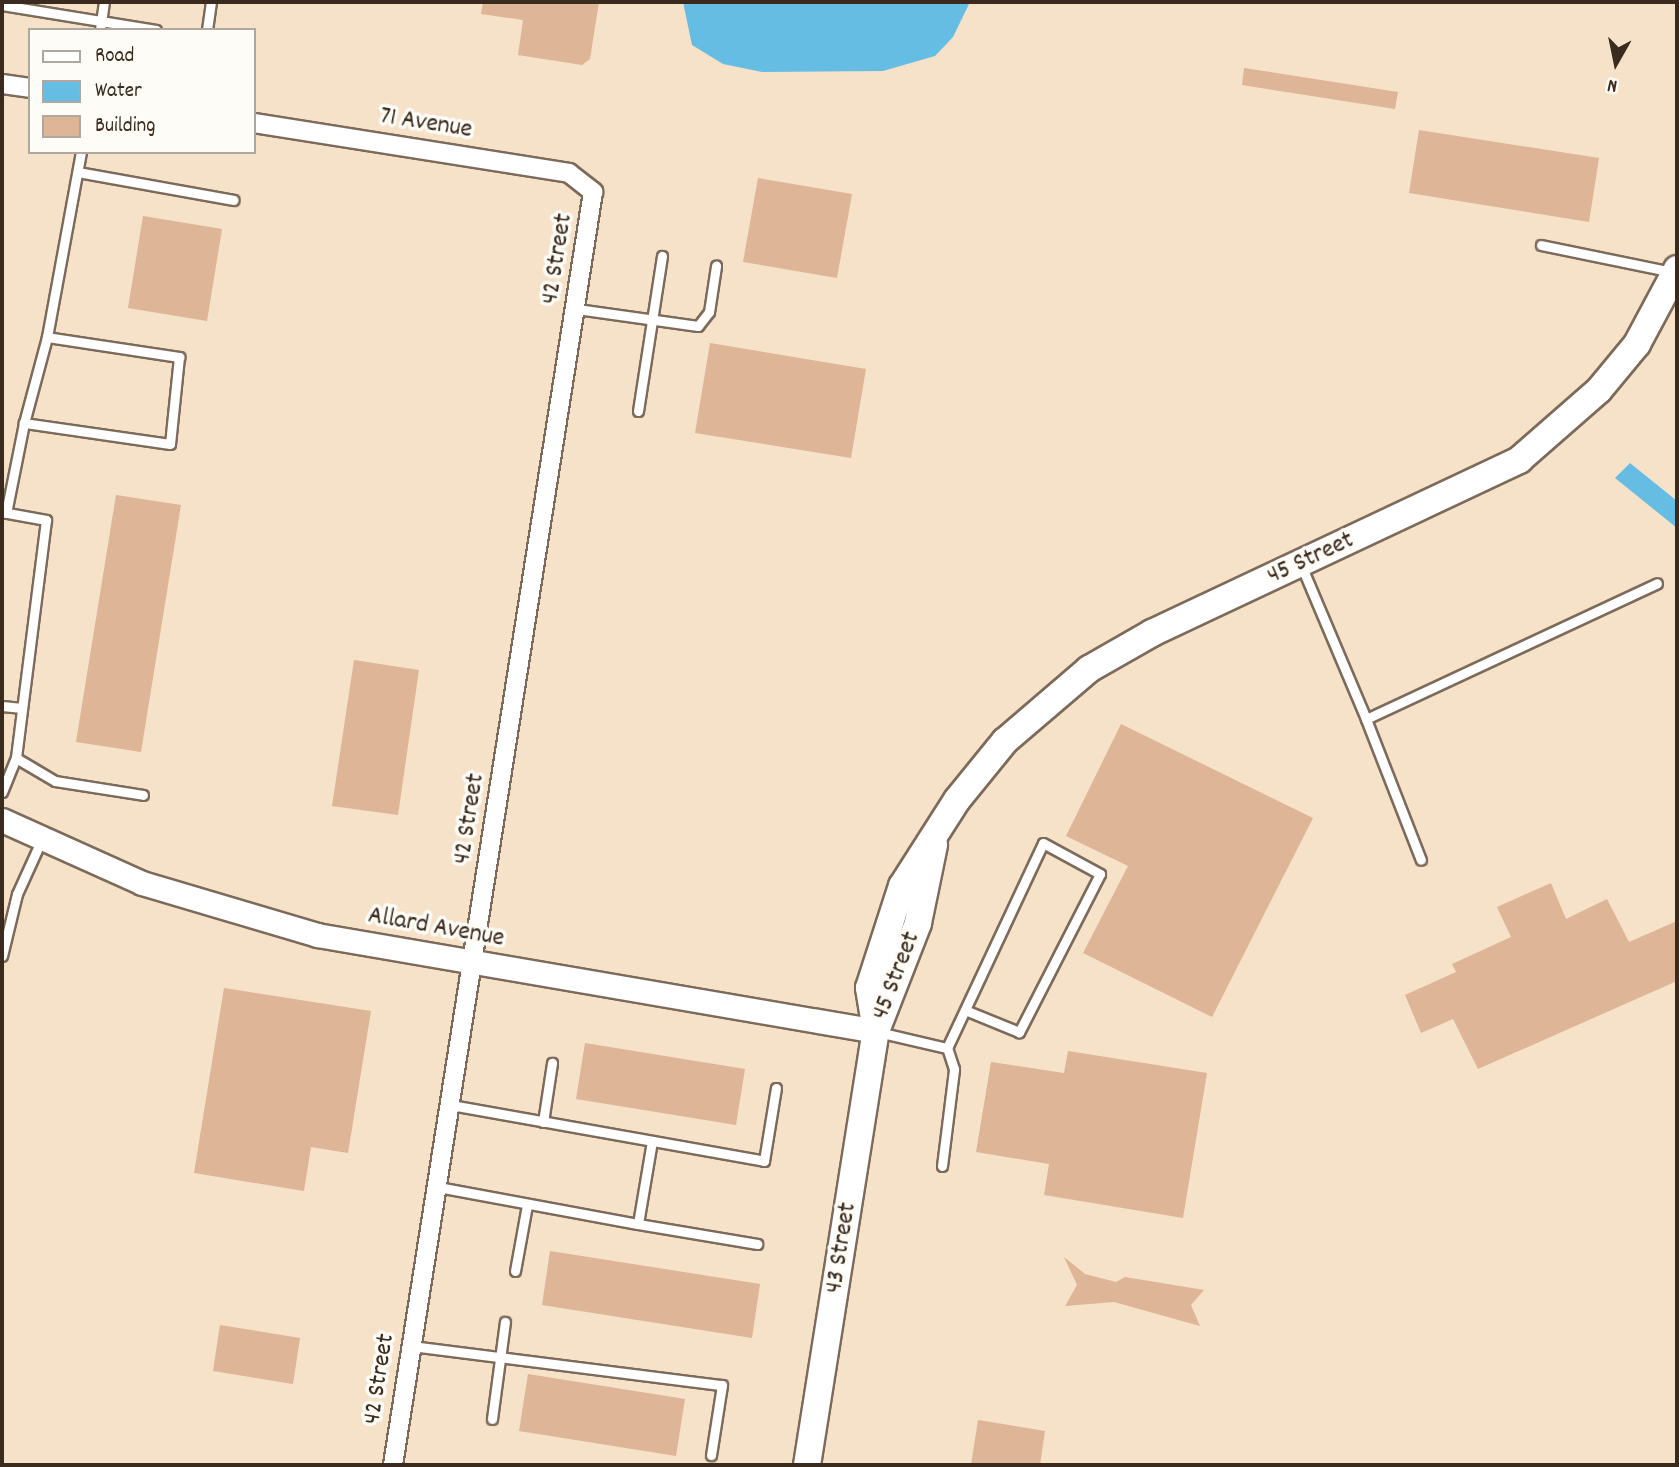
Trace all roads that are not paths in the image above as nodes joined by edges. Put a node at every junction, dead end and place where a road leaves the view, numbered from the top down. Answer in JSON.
{"nodes":[{"id":1,"x":104,"y":2,"type":"edge"},
{"id":2,"x":211,"y":2,"type":"edge"},
{"id":3,"x":2,"y":5,"type":"edge"},
{"id":4,"x":100,"y":25,"type":"edge"},
{"id":5,"x":134,"y":28,"type":"edge"},
{"id":6,"x":207,"y":28,"type":"edge"},
{"id":7,"x":2,"y":83,"type":"edge"},
{"id":8,"x":28,"y":88,"type":"edge"},
{"id":9,"x":256,"y":123,"type":"edge"},
{"id":10,"x":81,"y":154,"type":"edge"},
{"id":11,"x":78,"y":172,"type":"junction"},
{"id":12,"x":587,"y":181,"type":"joint"},
{"id":13,"x":234,"y":200,"type":"dead end"},
{"id":14,"x":1541,"y":245,"type":"dead end"},
{"id":15,"x":662,"y":256,"type":"dead end"},
{"id":16,"x":716,"y":265,"type":"dead end"},
{"id":17,"x":1677,"y":271,"type":"edge"},
{"id":18,"x":577,"y":309,"type":"junction"},
{"id":19,"x":652,"y":319,"type":"junction"},
{"id":20,"x":47,"y":337,"type":"junction"},
{"id":21,"x":638,"y":411,"type":"dead end"},
{"id":22,"x":24,"y":423,"type":"junction"},
{"id":23,"x":4,"y":513,"type":"edge"},
{"id":24,"x":1300,"y":564,"type":"junction"},
{"id":25,"x":1657,"y":583,"type":"dead end"},
{"id":26,"x":2,"y":706,"type":"edge"},
{"id":27,"x":22,"y":708,"type":"junction"},
{"id":28,"x":1366,"y":719,"type":"junction"},
{"id":29,"x":16,"y":758,"type":"junction"},
{"id":30,"x":2,"y":792,"type":"edge"},
{"id":31,"x":143,"y":795,"type":"dead end"},
{"id":32,"x":2,"y":820,"type":"edge"},
{"id":33,"x":42,"y":839,"type":"junction"},
{"id":34,"x":1421,"y":860,"type":"dead end"},
{"id":35,"x":2,"y":956,"type":"edge"},
{"id":36,"x":474,"y":964,"type":"junction"},
{"id":37,"x":965,"y":1010,"type":"junction"},
{"id":38,"x":876,"y":1031,"type":"junction"},
{"id":39,"x":947,"y":1048,"type":"junction"},
{"id":40,"x":552,"y":1063,"type":"dead end"},
{"id":41,"x":776,"y":1088,"type":"dead end"},
{"id":42,"x":451,"y":1105,"type":"junction"},
{"id":43,"x":542,"y":1122,"type":"junction"},
{"id":44,"x":652,"y":1141,"type":"junction"},
{"id":45,"x":942,"y":1166,"type":"dead end"},
{"id":46,"x":438,"y":1187,"type":"junction"},
{"id":47,"x":527,"y":1205,"type":"junction"},
{"id":48,"x":638,"y":1224,"type":"junction"},
{"id":49,"x":757,"y":1244,"type":"dead end"},
{"id":50,"x":515,"y":1271,"type":"dead end"},
{"id":51,"x":505,"y":1322,"type":"dead end"},
{"id":52,"x":412,"y":1346,"type":"junction"},
{"id":53,"x":501,"y":1361,"type":"junction"},
{"id":54,"x":492,"y":1419,"type":"dead end"},
{"id":55,"x":711,"y":1455,"type":"dead end"},
{"id":56,"x":393,"y":1465,"type":"edge"},
{"id":57,"x":807,"y":1465,"type":"edge"}],
"edges":[{"from":1,"to":4,"type":"lane"},
{"from":2,"to":6,"type":"lane"},
{"from":3,"to":4,"type":"lane"},
{"from":4,"to":5,"type":"lane"},
{"from":7,"to":8,"type":"street"},
{"from":9,"to":12,"type":"street","name":"71 Avenue"},
{"from":10,"to":11,"type":"lane"},
{"from":11,"to":13,"type":"lane"},
{"from":11,"to":20,"type":"lane"},
{"from":12,"to":18,"type":"street","name":"42 Street"},
{"from":14,"to":17,"type":"lane"},
{"from":15,"to":19,"type":"lane"},
{"from":16,"to":19,"type":"lane"},
{"from":17,"to":24,"type":"main road","name":"45 Street"},
{"from":18,"to":19,"type":"lane"},
{"from":18,"to":36,"type":"street","name":"42 Street"},
{"from":19,"to":21,"type":"lane"},
{"from":20,"to":22,"type":"lane"},
{"from":20,"to":22,"type":"lane"},
{"from":22,"to":23,"type":"lane"},
{"from":23,"to":27,"type":"lane"},
{"from":24,"to":28,"type":"lane"},
{"from":24,"to":38,"type":"main road","name":"45 Street"},
{"from":25,"to":28,"type":"lane"},
{"from":26,"to":27,"type":"lane"},
{"from":27,"to":29,"type":"lane"},
{"from":28,"to":34,"type":"lane"},
{"from":29,"to":30,"type":"lane"},
{"from":29,"to":31,"type":"lane"},
{"from":32,"to":33,"type":"street","name":"Allard Avenue"},
{"from":33,"to":35,"type":"lane"},
{"from":33,"to":36,"type":"street","name":"Allard Avenue"},
{"from":36,"to":38,"type":"street","name":"Allard Avenue"},
{"from":36,"to":42,"type":"street","name":"42 Street"},
{"from":37,"to":37,"type":"lane"},
{"from":37,"to":39,"type":"lane"},
{"from":38,"to":39,"type":"lane"},
{"from":38,"to":57,"type":"main road","name":"43 Street"},
{"from":39,"to":45,"type":"lane"},
{"from":40,"to":43,"type":"lane"},
{"from":41,"to":44,"type":"lane"},
{"from":42,"to":43,"type":"lane"},
{"from":42,"to":46,"type":"street","name":"42 Street"},
{"from":43,"to":44,"type":"lane"},
{"from":44,"to":48,"type":"lane"},
{"from":46,"to":47,"type":"lane"},
{"from":46,"to":52,"type":"street","name":"42 Street"},
{"from":47,"to":48,"type":"lane"},
{"from":47,"to":50,"type":"lane"},
{"from":48,"to":49,"type":"lane"},
{"from":51,"to":53,"type":"lane"},
{"from":52,"to":53,"type":"lane"},
{"from":52,"to":56,"type":"street","name":"42 Street"},
{"from":53,"to":54,"type":"lane"},
{"from":53,"to":55,"type":"lane"}]}
